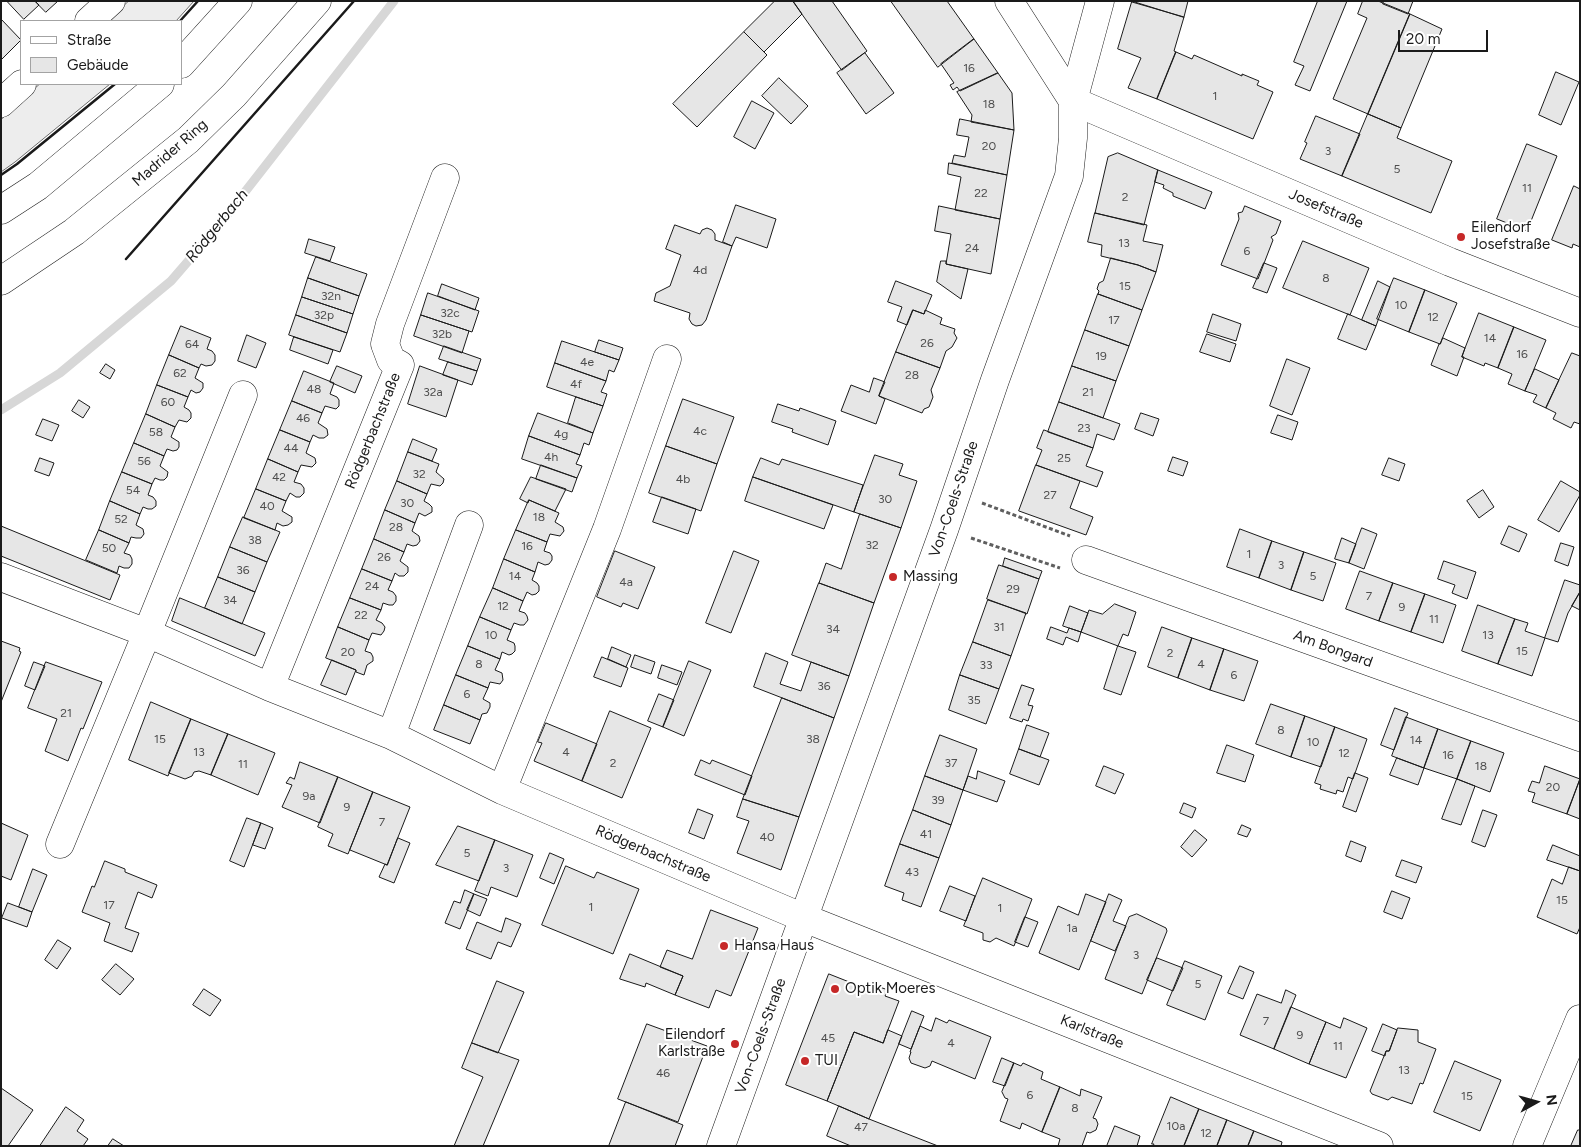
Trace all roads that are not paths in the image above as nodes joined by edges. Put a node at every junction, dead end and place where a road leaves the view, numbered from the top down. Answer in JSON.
{"nodes":[{"id":1,"x":111,"y":1,"type":"edge"},
{"id":2,"x":238,"y":1,"type":"edge"},
{"id":3,"x":317,"y":1,"type":"edge"},
{"id":4,"x":1009,"y":1,"type":"edge"},
{"id":5,"x":1100,"y":1,"type":"edge"},
{"id":6,"x":90,"y":20,"type":"edge"},
{"id":7,"x":182,"y":63,"type":"edge"},
{"id":8,"x":21,"y":85,"type":"edge"},
{"id":9,"x":159,"y":85,"type":"edge"},
{"id":10,"x":1073,"y":101,"type":"junction"},
{"id":11,"x":1,"y":103,"type":"edge"},
{"id":12,"x":445,"y":178,"type":"dead end"},
{"id":13,"x":1,"y":210,"type":"edge"},
{"id":14,"x":1,"y":281,"type":"edge"},
{"id":15,"x":1580,"y":313,"type":"edge"},
{"id":16,"x":666,"y":359,"type":"dead end"},
{"id":17,"x":243,"y":395,"type":"dead end"},
{"id":18,"x":468,"y":525,"type":"dead end"},
{"id":19,"x":1086,"y":560,"type":"road end"},
{"id":20,"x":1,"y":576,"type":"edge"},
{"id":21,"x":147,"y":634,"type":"junction"},
{"id":22,"x":270,"y":687,"type":"junction"},
{"id":23,"x":391,"y":735,"type":"junction"},
{"id":24,"x":1580,"y":737,"type":"edge"},
{"id":25,"x":502,"y":790,"type":"junction"},
{"id":26,"x":60,"y":844,"type":"dead end"},
{"id":27,"x":804,"y":918,"type":"junction"},
{"id":28,"x":1580,"y":1019,"type":"edge"},
{"id":29,"x":721,"y":1146,"type":"edge"},
{"id":30,"x":1379,"y":1146,"type":"edge"},
{"id":31,"x":1527,"y":1146,"type":"edge"}],
"edges":[{"from":1,"to":6,"type":"street"},
{"from":2,"to":7,"type":"street"},
{"from":3,"to":14,"type":"street","name":"Madrider Ring"},
{"from":4,"to":10,"type":"street"},
{"from":5,"to":10,"type":"street","name":"Von-Coels-Straße"},
{"from":8,"to":11,"type":"street"},
{"from":9,"to":13,"type":"street"},
{"from":10,"to":15,"type":"street","name":"Josefstraße"},
{"from":10,"to":27,"type":"street","name":"Von-Coels-Straße"},
{"from":12,"to":22,"type":"street","name":"Rödgerbachstraße"},
{"from":16,"to":25,"type":"street"},
{"from":17,"to":21,"type":"street"},
{"from":18,"to":23,"type":"street"},
{"from":19,"to":24,"type":"street","name":"Am Bongard"},
{"from":20,"to":21,"type":"street","name":"Rödgerbachstraße"},
{"from":21,"to":22,"type":"street","name":"Rödgerbachstraße"},
{"from":21,"to":26,"type":"street"},
{"from":22,"to":23,"type":"street","name":"Rödgerbachstraße"},
{"from":23,"to":25,"type":"street","name":"Rödgerbachstraße"},
{"from":25,"to":27,"type":"street","name":"Rödgerbachstraße"},
{"from":27,"to":29,"type":"street","name":"Von-Coels-Straße"},
{"from":27,"to":30,"type":"street","name":"Karlstraße"},
{"from":28,"to":31,"type":"street"}]}
